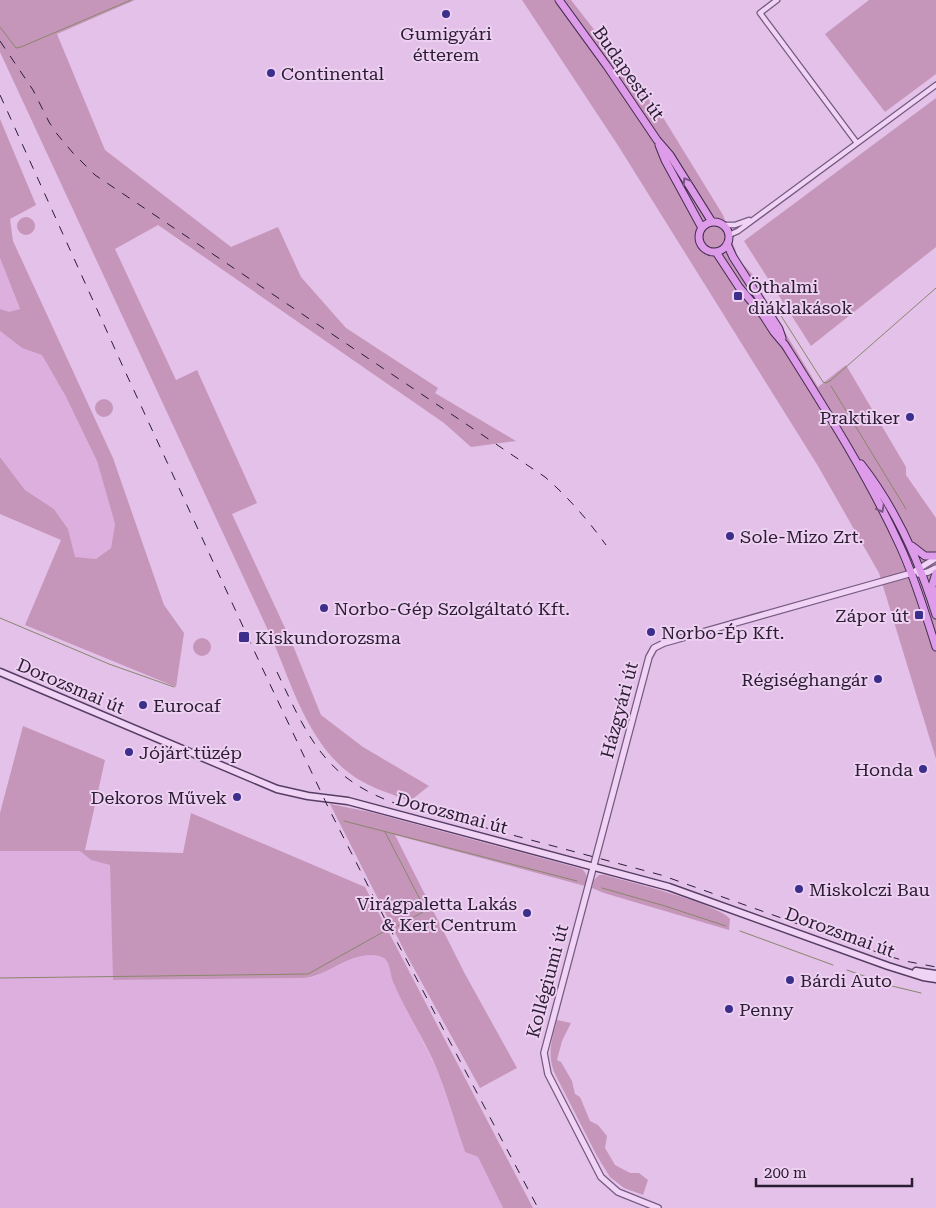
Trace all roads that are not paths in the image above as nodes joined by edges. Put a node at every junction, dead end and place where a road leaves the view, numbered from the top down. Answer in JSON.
{"nodes":[{"id":1,"x":559,"y":0,"type":"edge"},
{"id":2,"x":777,"y":0,"type":"edge"},
{"id":3,"x":936,"y":85,"type":"edge"},
{"id":4,"x":658,"y":140,"type":"junction"},
{"id":5,"x":857,"y":143,"type":"junction"},
{"id":6,"x":755,"y":218,"type":"junction"},
{"id":7,"x":712,"y":222,"type":"junction"},
{"id":8,"x":723,"y":225,"type":"junction"},
{"id":9,"x":702,"y":228,"type":"junction"},
{"id":10,"x":728,"y":235,"type":"junction"},
{"id":11,"x":727,"y":244,"type":"junction"},
{"id":12,"x":716,"y":252,"type":"junction"},
{"id":13,"x":785,"y":345,"type":"junction"},
{"id":14,"x":850,"y":450,"type":"junction"},
{"id":15,"x":911,"y":546,"type":"junction"},
{"id":16,"x":936,"y":557,"type":"edge"},
{"id":17,"x":936,"y":568,"type":"edge"},
{"id":18,"x":921,"y":571,"type":"junction"},
{"id":19,"x":936,"y":573,"type":"edge"},
{"id":20,"x":912,"y":574,"type":"junction"},
{"id":21,"x":936,"y":614,"type":"edge"},
{"id":22,"x":936,"y":647,"type":"edge"},
{"id":23,"x":0,"y":672,"type":"edge"},
{"id":24,"x":594,"y":866,"type":"junction"},
{"id":25,"x":902,"y":970,"type":"junction"},
{"id":26,"x":936,"y":974,"type":"edge"},
{"id":27,"x":936,"y":979,"type":"edge"},
{"id":28,"x":658,"y":1208,"type":"edge"}],
"edges":[{"from":1,"to":4,"type":"main road","name":"Budapesti út"},
{"from":2,"to":5,"type":"street"},
{"from":3,"to":5,"type":"street"},
{"from":7,"to":4,"type":"main road","name":"Budapesti út","one_way":true},
{"from":4,"to":9,"type":"main road","name":"Budapesti út"},
{"from":5,"to":6,"type":"street"},
{"from":6,"to":8,"type":"street"},
{"from":6,"to":10,"type":"street"},
{"from":7,"to":8,"type":"main road"},
{"from":7,"to":9,"type":"main road"},
{"from":8,"to":10,"type":"main road"},
{"from":9,"to":12,"type":"main road","name":"Budapesti út"},
{"from":10,"to":11,"type":"main road"},
{"from":11,"to":12,"type":"main road"},
{"from":11,"to":13,"type":"main road","name":"Budapesti út"},
{"from":12,"to":13,"type":"main road","name":"Budapesti út"},
{"from":13,"to":14,"type":"main road","name":"Budapesti út"},
{"from":14,"to":15,"type":"main road","name":"Budapesti út"},
{"from":14,"to":20,"type":"main road","name":"Budapesti út","one_way":true},
{"from":15,"to":16,"type":"main road"},
{"from":15,"to":18,"type":"main road","name":"Budapesti út"},
{"from":16,"to":18,"type":"street"},
{"from":17,"to":18,"type":"street"},
{"from":18,"to":20,"type":"street"},
{"from":18,"to":21,"type":"main road","name":"Budapesti út"},
{"from":19,"to":21,"type":"main road"},
{"from":20,"to":22,"type":"main road","name":"Budapesti út"},
{"from":20,"to":24,"type":"street","name":"Házgyári út"},
{"from":23,"to":24,"type":"main road","name":"Dorozsmai út"},
{"from":24,"to":25,"type":"main road","name":"Dorozsmai út"},
{"from":24,"to":28,"type":"street","name":"Kollégiumi út"},
{"from":25,"to":26,"type":"main road","name":"Dorozsmai út"},
{"from":25,"to":27,"type":"main road","name":"Dorozsmai út"}]}
